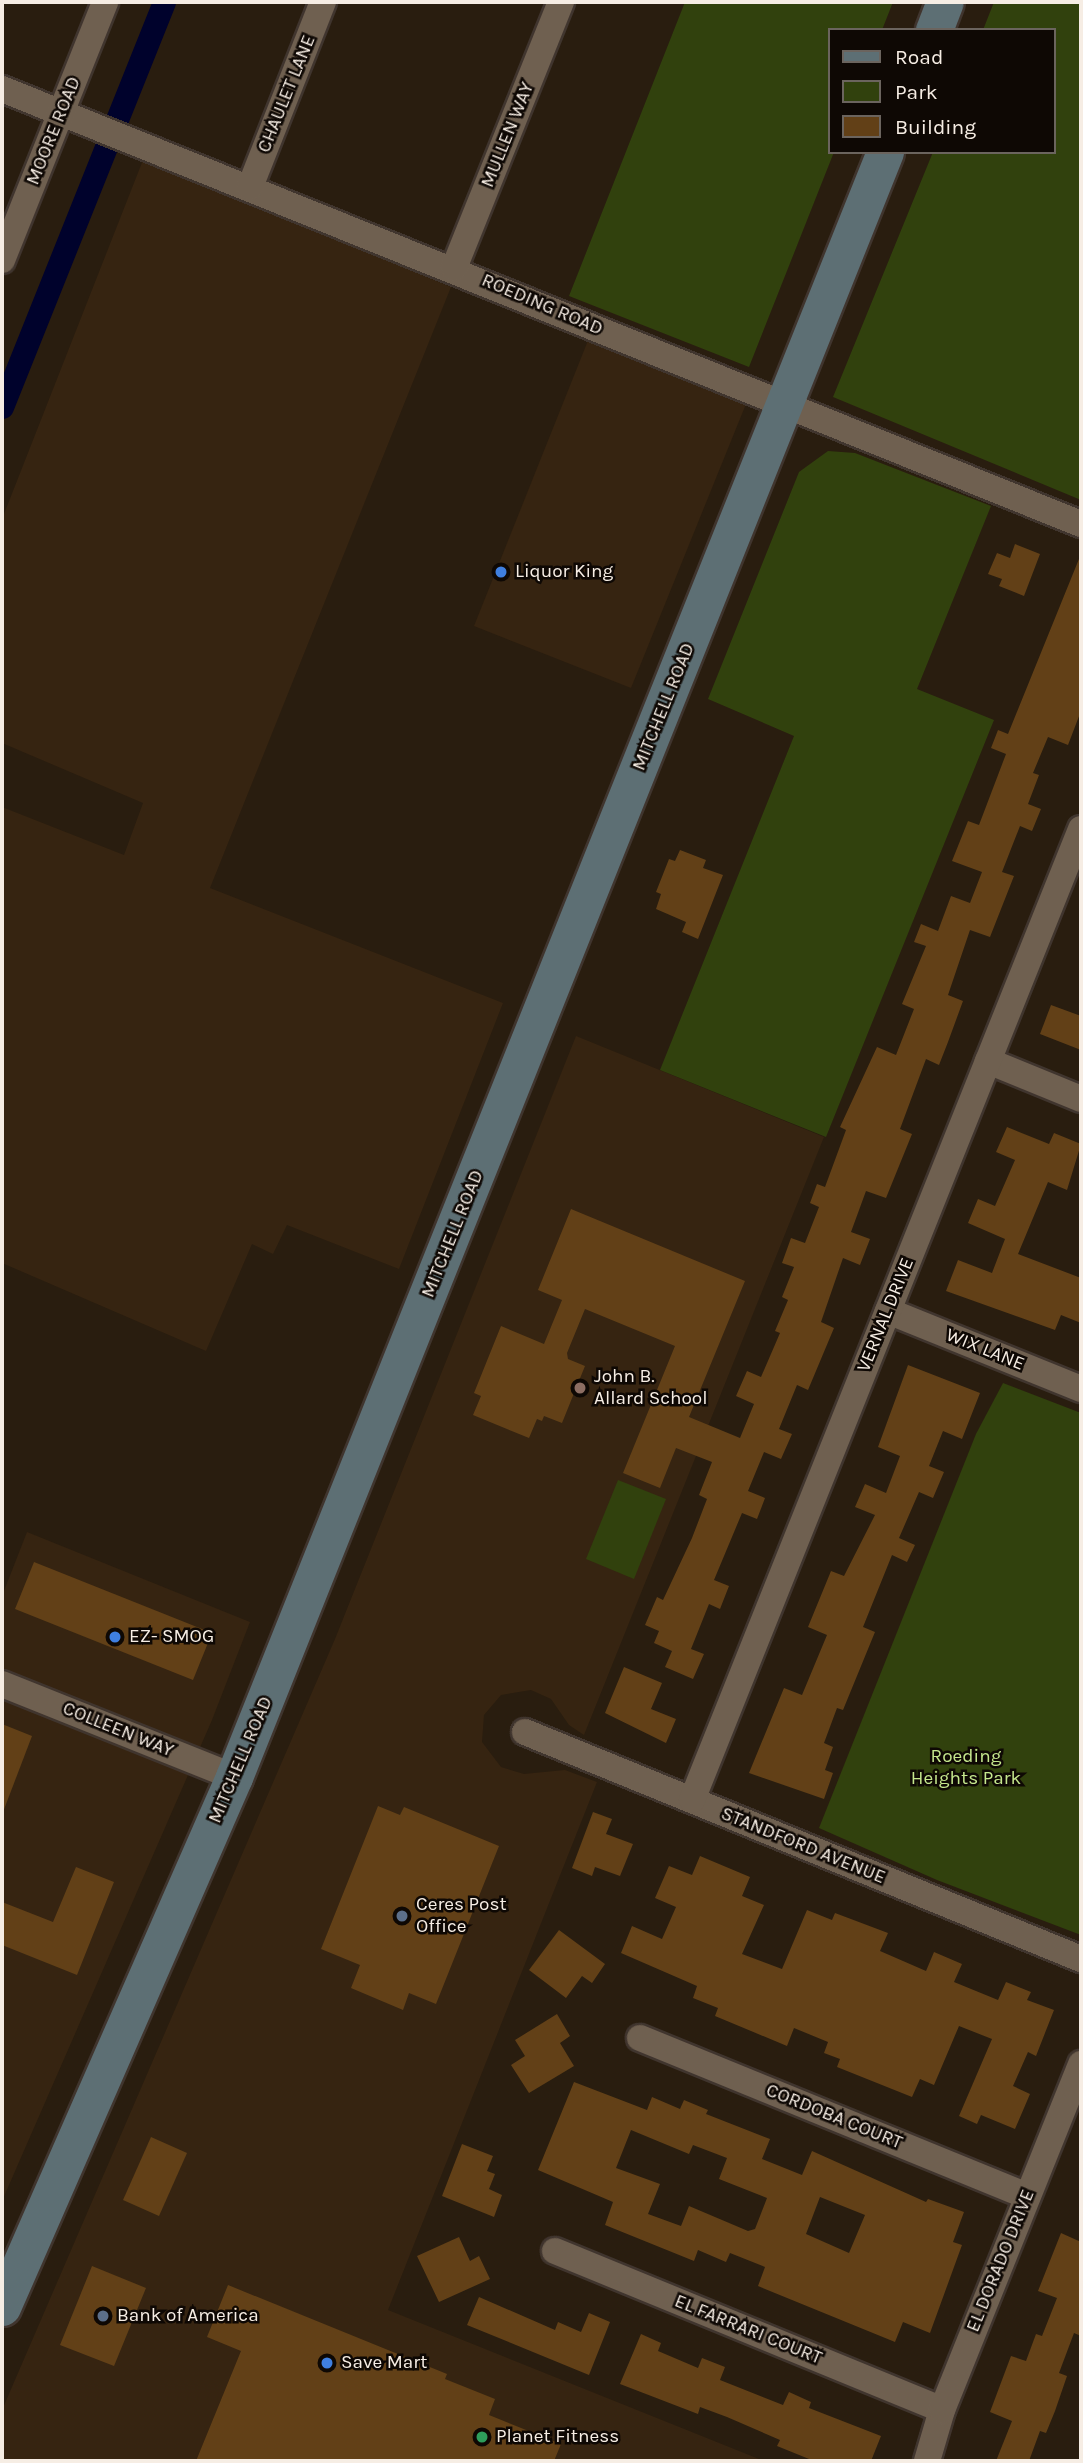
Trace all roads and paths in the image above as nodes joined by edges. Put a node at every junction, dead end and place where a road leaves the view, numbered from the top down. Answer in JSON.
{"nodes":[{"id":1,"x":105,"y":2,"type":"edge"},
{"id":2,"x":323,"y":2,"type":"edge"},
{"id":3,"x":561,"y":2,"type":"edge"},
{"id":4,"x":945,"y":2,"type":"edge"},
{"id":5,"x":935,"y":28,"type":"edge"},
{"id":6,"x":2,"y":89,"type":"edge"},
{"id":7,"x":61,"y":113,"type":"junction"},
{"id":8,"x":884,"y":154,"type":"edge"},
{"id":9,"x":250,"y":187,"type":"junction"},
{"id":10,"x":2,"y":260,"type":"edge"},
{"id":11,"x":454,"y":268,"type":"junction"},
{"id":12,"x":784,"y":404,"type":"junction"},
{"id":13,"x":1081,"y":524,"type":"edge"},
{"id":14,"x":1081,"y":829,"type":"edge"},
{"id":15,"x":988,"y":1061,"type":"junction"},
{"id":16,"x":1081,"y":1099,"type":"edge"},
{"id":17,"x":888,"y":1311,"type":"junction"},
{"id":18,"x":1081,"y":1389,"type":"edge"},
{"id":19,"x":2,"y":1684,"type":"edge"},
{"id":20,"x":525,"y":1732,"type":"dead end"},
{"id":21,"x":234,"y":1777,"type":"junction"},
{"id":22,"x":692,"y":1800,"type":"junction"},
{"id":23,"x":1081,"y":1959,"type":"edge"},
{"id":24,"x":640,"y":2038,"type":"dead end"},
{"id":25,"x":1081,"y":2064,"type":"edge"},
{"id":26,"x":1027,"y":2196,"type":"junction"},
{"id":27,"x":555,"y":2250,"type":"dead end"},
{"id":28,"x":2,"y":2307,"type":"edge"},
{"id":29,"x":942,"y":2410,"type":"junction"},
{"id":30,"x":927,"y":2461,"type":"edge"}],
"edges":[{"from":1,"to":7,"type":"street","name":"MOORE ROAD"},
{"from":2,"to":9,"type":"street","name":"CHAULET LANE"},
{"from":3,"to":11,"type":"street","name":"MULLEN WAY"},
{"from":4,"to":5,"type":"street"},
{"from":6,"to":7,"type":"street","name":"ROEDING ROAD"},
{"from":7,"to":9,"type":"street","name":"ROEDING ROAD"},
{"from":7,"to":10,"type":"street","name":"MOORE ROAD"},
{"from":8,"to":12,"type":"street","name":"MITCHELL ROAD"},
{"from":9,"to":11,"type":"street","name":"ROEDING ROAD"},
{"from":11,"to":12,"type":"street","name":"ROEDING ROAD"},
{"from":12,"to":13,"type":"street","name":"ROEDING ROAD"},
{"from":12,"to":21,"type":"street","name":"MITCHELL ROAD"},
{"from":14,"to":15,"type":"street","name":"VERNAL DRIVE"},
{"from":15,"to":16,"type":"street"},
{"from":15,"to":17,"type":"street","name":"VERNAL DRIVE"},
{"from":17,"to":18,"type":"street","name":"WIX LANE"},
{"from":17,"to":22,"type":"street","name":"VERNAL DRIVE"},
{"from":19,"to":21,"type":"street","name":"COLLEEN WAY"},
{"from":20,"to":22,"type":"street","name":"STANDFORD AVENUE"},
{"from":21,"to":28,"type":"street","name":"MITCHELL ROAD"},
{"from":22,"to":23,"type":"street","name":"STANDFORD AVENUE"},
{"from":24,"to":26,"type":"street","name":"CORDOBA COURT"},
{"from":25,"to":26,"type":"street","name":"EL DORADO DRIVE"},
{"from":26,"to":29,"type":"street","name":"EL DORADO DRIVE"},
{"from":27,"to":29,"type":"street","name":"EL FARRARI COURT"},
{"from":29,"to":30,"type":"street","name":"EL DORADO DRIVE"}]}
